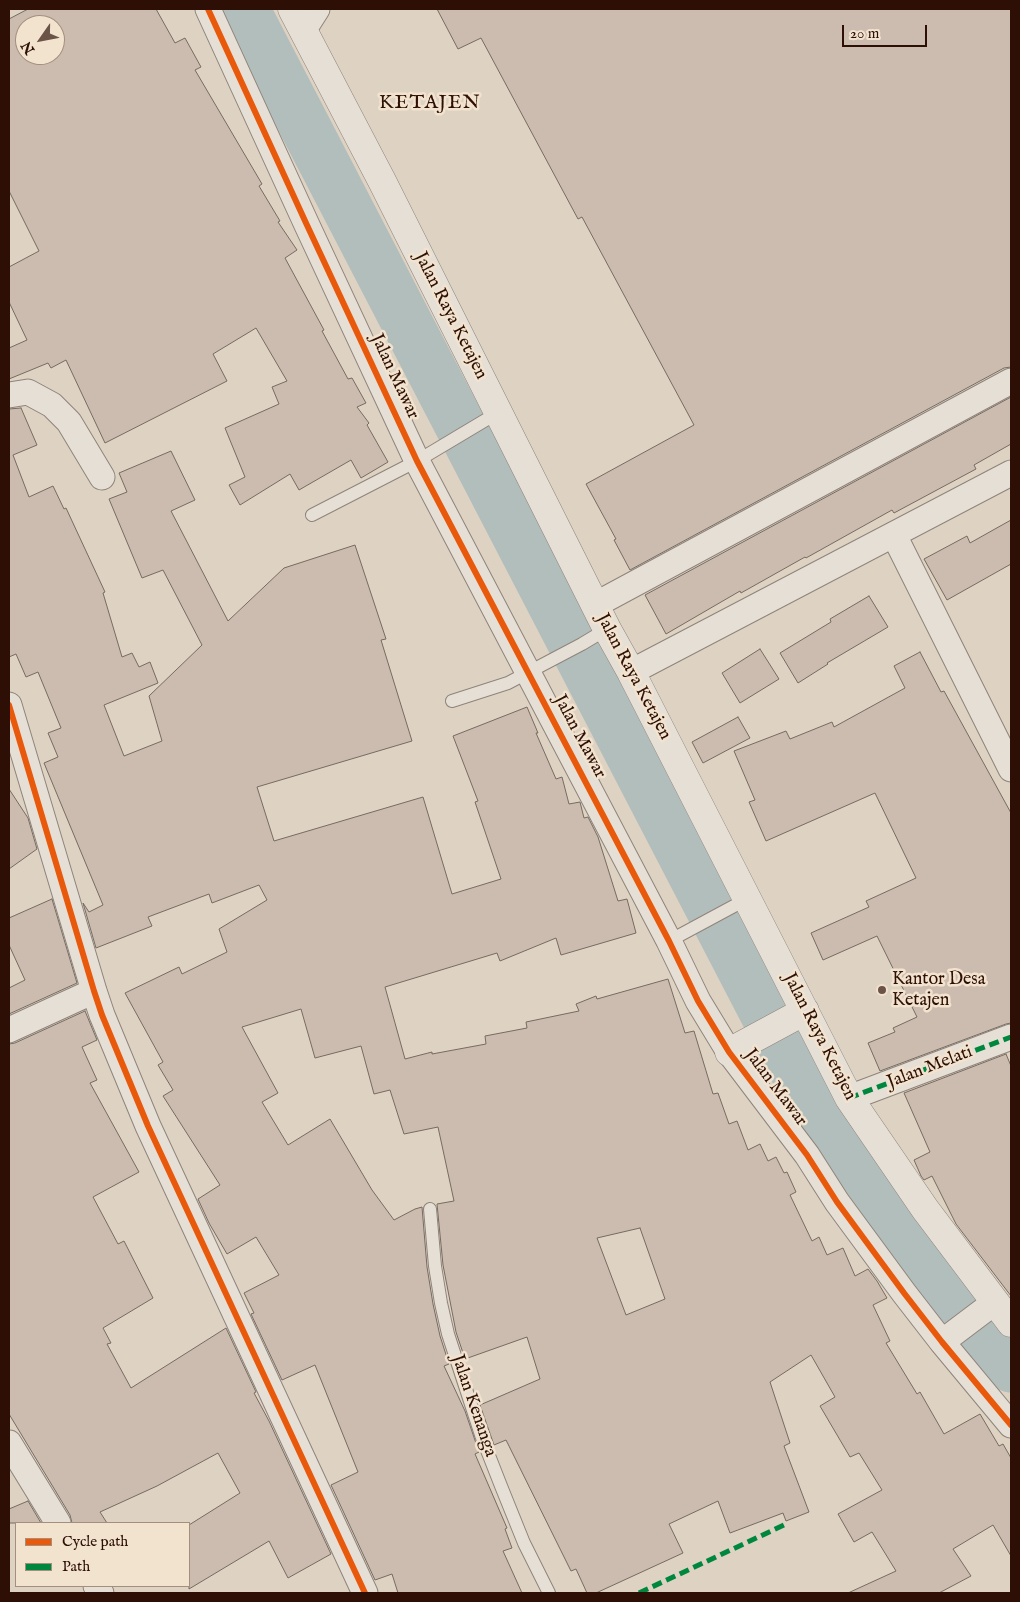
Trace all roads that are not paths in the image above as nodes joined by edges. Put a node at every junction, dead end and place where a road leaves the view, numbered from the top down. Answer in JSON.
{"nodes":[{"id":1,"x":208,"y":9,"type":"edge"},
{"id":2,"x":304,"y":16,"type":"edge"},
{"id":3,"x":1011,"y":381,"type":"edge"},
{"id":4,"x":9,"y":395,"type":"edge"},
{"id":5,"x":499,"y":412,"type":"junction"},
{"id":6,"x":421,"y":459,"type":"junction"},
{"id":7,"x":1011,"y":473,"type":"edge"},
{"id":8,"x":102,"y":477,"type":"dead end"},
{"id":9,"x":312,"y":515,"type":"dead end"},
{"id":10,"x":894,"y":535,"type":"junction"},
{"id":11,"x":601,"y":617,"type":"junction"},
{"id":12,"x":531,"y":672,"type":"junction"},
{"id":13,"x":631,"y":672,"type":"junction"},
{"id":14,"x":452,"y":701,"type":"dead end"},
{"id":15,"x":9,"y":705,"type":"edge"},
{"id":16,"x":1011,"y":769,"type":"edge"},
{"id":17,"x":738,"y":904,"type":"junction"},
{"id":18,"x":674,"y":939,"type":"junction"},
{"id":19,"x":94,"y":992,"type":"junction"},
{"id":20,"x":798,"y":1014,"type":"junction"},
{"id":21,"x":9,"y":1030,"type":"edge"},
{"id":22,"x":1011,"y":1037,"type":"edge"},
{"id":23,"x":733,"y":1049,"type":"junction"},
{"id":24,"x":849,"y":1098,"type":"junction"},
{"id":25,"x":430,"y":1209,"type":"dead end"},
{"id":26,"x":996,"y":1313,"type":"edge"},
{"id":27,"x":945,"y":1340,"type":"junction"},
{"id":28,"x":1011,"y":1425,"type":"edge"},
{"id":29,"x":9,"y":1443,"type":"edge"},
{"id":30,"x":57,"y":1522,"type":"edge"},
{"id":31,"x":365,"y":1593,"type":"edge"},
{"id":32,"x":549,"y":1593,"type":"edge"}],
"edges":[{"from":1,"to":6,"type":"street","name":"Jalan Mawar"},
{"from":2,"to":5,"type":"street","name":"Jalan Raya Ketajen"},
{"from":3,"to":11,"type":"street"},
{"from":4,"to":8,"type":"street"},
{"from":5,"to":6,"type":"lane"},
{"from":5,"to":11,"type":"street","name":"Jalan Raya Ketajen"},
{"from":6,"to":9,"type":"lane"},
{"from":6,"to":12,"type":"street","name":"Jalan Mawar"},
{"from":7,"to":10,"type":"street"},
{"from":10,"to":13,"type":"street"},
{"from":10,"to":16,"type":"street"},
{"from":11,"to":12,"type":"lane"},
{"from":11,"to":13,"type":"street","name":"Jalan Raya Ketajen"},
{"from":12,"to":14,"type":"lane"},
{"from":12,"to":18,"type":"street","name":"Jalan Mawar"},
{"from":13,"to":17,"type":"street","name":"Jalan Raya Ketajen"},
{"from":15,"to":19,"type":"street"},
{"from":17,"to":18,"type":"lane"},
{"from":17,"to":20,"type":"street","name":"Jalan Raya Ketajen"},
{"from":18,"to":23,"type":"street","name":"Jalan Mawar"},
{"from":19,"to":21,"type":"street"},
{"from":19,"to":31,"type":"street"},
{"from":20,"to":23,"type":"street"},
{"from":20,"to":24,"type":"street","name":"Jalan Raya Ketajen"},
{"from":22,"to":24,"type":"street","name":"Jalan Melati"},
{"from":23,"to":27,"type":"street","name":"Jalan Mawar"},
{"from":24,"to":26,"type":"street","name":"Jalan Raya Ketajen"},
{"from":25,"to":32,"type":"lane","name":"Jalan Kenanga"},
{"from":26,"to":27,"type":"street"},
{"from":27,"to":28,"type":"street","name":"Jalan Mawar"},
{"from":29,"to":30,"type":"street"}]}
